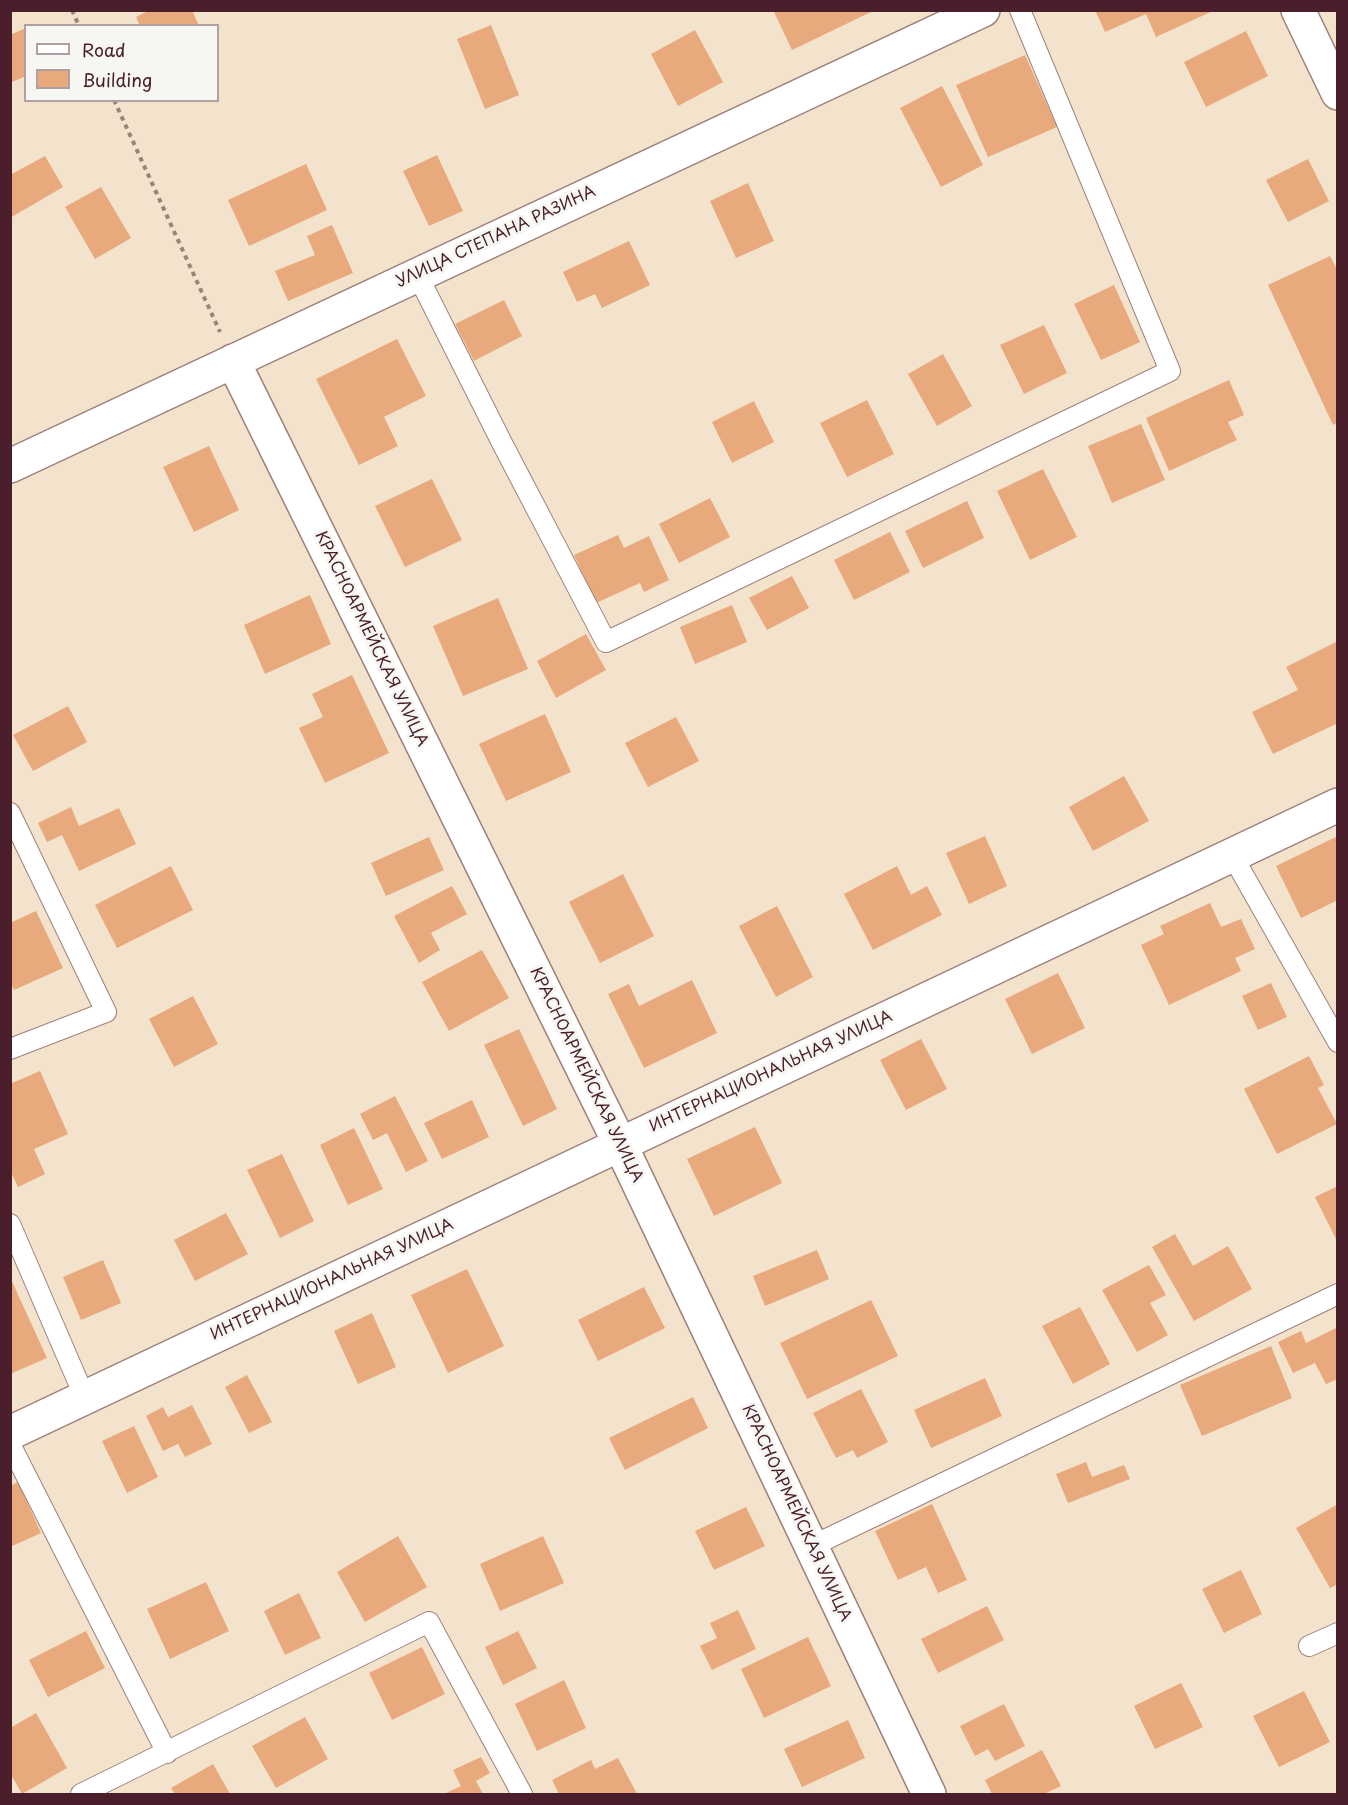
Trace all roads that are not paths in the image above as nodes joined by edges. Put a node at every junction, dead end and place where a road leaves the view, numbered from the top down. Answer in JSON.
{"nodes":[{"id":1,"x":983,"y":10,"type":"edge"},
{"id":2,"x":1020,"y":10,"type":"edge"},
{"id":3,"x":1298,"y":10,"type":"edge"},
{"id":4,"x":1338,"y":93,"type":"edge"},
{"id":5,"x":417,"y":274,"type":"junction"},
{"id":6,"x":233,"y":361,"type":"junction"},
{"id":7,"x":10,"y":466,"type":"edge"},
{"id":8,"x":1338,"y":805,"type":"edge"},
{"id":9,"x":10,"y":813,"type":"edge"},
{"id":10,"x":1232,"y":855,"type":"junction"},
{"id":11,"x":1338,"y":1042,"type":"edge"},
{"id":12,"x":10,"y":1049,"type":"edge"},
{"id":13,"x":620,"y":1144,"type":"junction"},
{"id":14,"x":10,"y":1224,"type":"edge"},
{"id":15,"x":1338,"y":1294,"type":"edge"},
{"id":16,"x":85,"y":1398,"type":"junction"},
{"id":17,"x":10,"y":1433,"type":"edge"},
{"id":18,"x":10,"y":1444,"type":"edge"},
{"id":19,"x":812,"y":1546,"type":"junction"},
{"id":20,"x":1338,"y":1633,"type":"edge"},
{"id":21,"x":1309,"y":1646,"type":"dead end"},
{"id":22,"x":167,"y":1753,"type":"junction"},
{"id":23,"x":81,"y":1794,"type":"edge"},
{"id":24,"x":522,"y":1794,"type":"edge"},
{"id":25,"x":929,"y":1794,"type":"edge"}],
"edges":[{"from":1,"to":5,"type":"street","name":"УЛИЦА СТЕПАНА РАЗИНА"},
{"from":2,"to":5,"type":"lane"},
{"from":3,"to":4,"type":"street"},
{"from":5,"to":6,"type":"street","name":"УЛИЦА СТЕПАНА РАЗИНА"},
{"from":6,"to":7,"type":"street","name":"УЛИЦА СТЕПАНА РАЗИНА"},
{"from":6,"to":13,"type":"street","name":"КРАСНОАРМЕЙСКАЯ УЛИЦА"},
{"from":8,"to":10,"type":"street","name":"ИНТЕРНАЦИОНАЛЬНАЯ УЛИЦА"},
{"from":9,"to":12,"type":"lane"},
{"from":10,"to":11,"type":"lane"},
{"from":10,"to":13,"type":"street","name":"ИНТЕРНАЦИОНАЛЬНАЯ УЛИЦА"},
{"from":13,"to":16,"type":"street","name":"ИНТЕРНАЦИОНАЛЬНАЯ УЛИЦА"},
{"from":13,"to":19,"type":"street","name":"КРАСНОАРМЕЙСКАЯ УЛИЦА"},
{"from":14,"to":16,"type":"lane"},
{"from":15,"to":19,"type":"lane"},
{"from":16,"to":17,"type":"street","name":"ИНТЕРНАЦИОНАЛЬНАЯ УЛИЦА"},
{"from":18,"to":22,"type":"lane"},
{"from":19,"to":25,"type":"street","name":"КРАСНОАРМЕЙСКАЯ УЛИЦА"},
{"from":20,"to":21,"type":"lane"},
{"from":22,"to":23,"type":"lane"},
{"from":22,"to":24,"type":"lane"}]}
